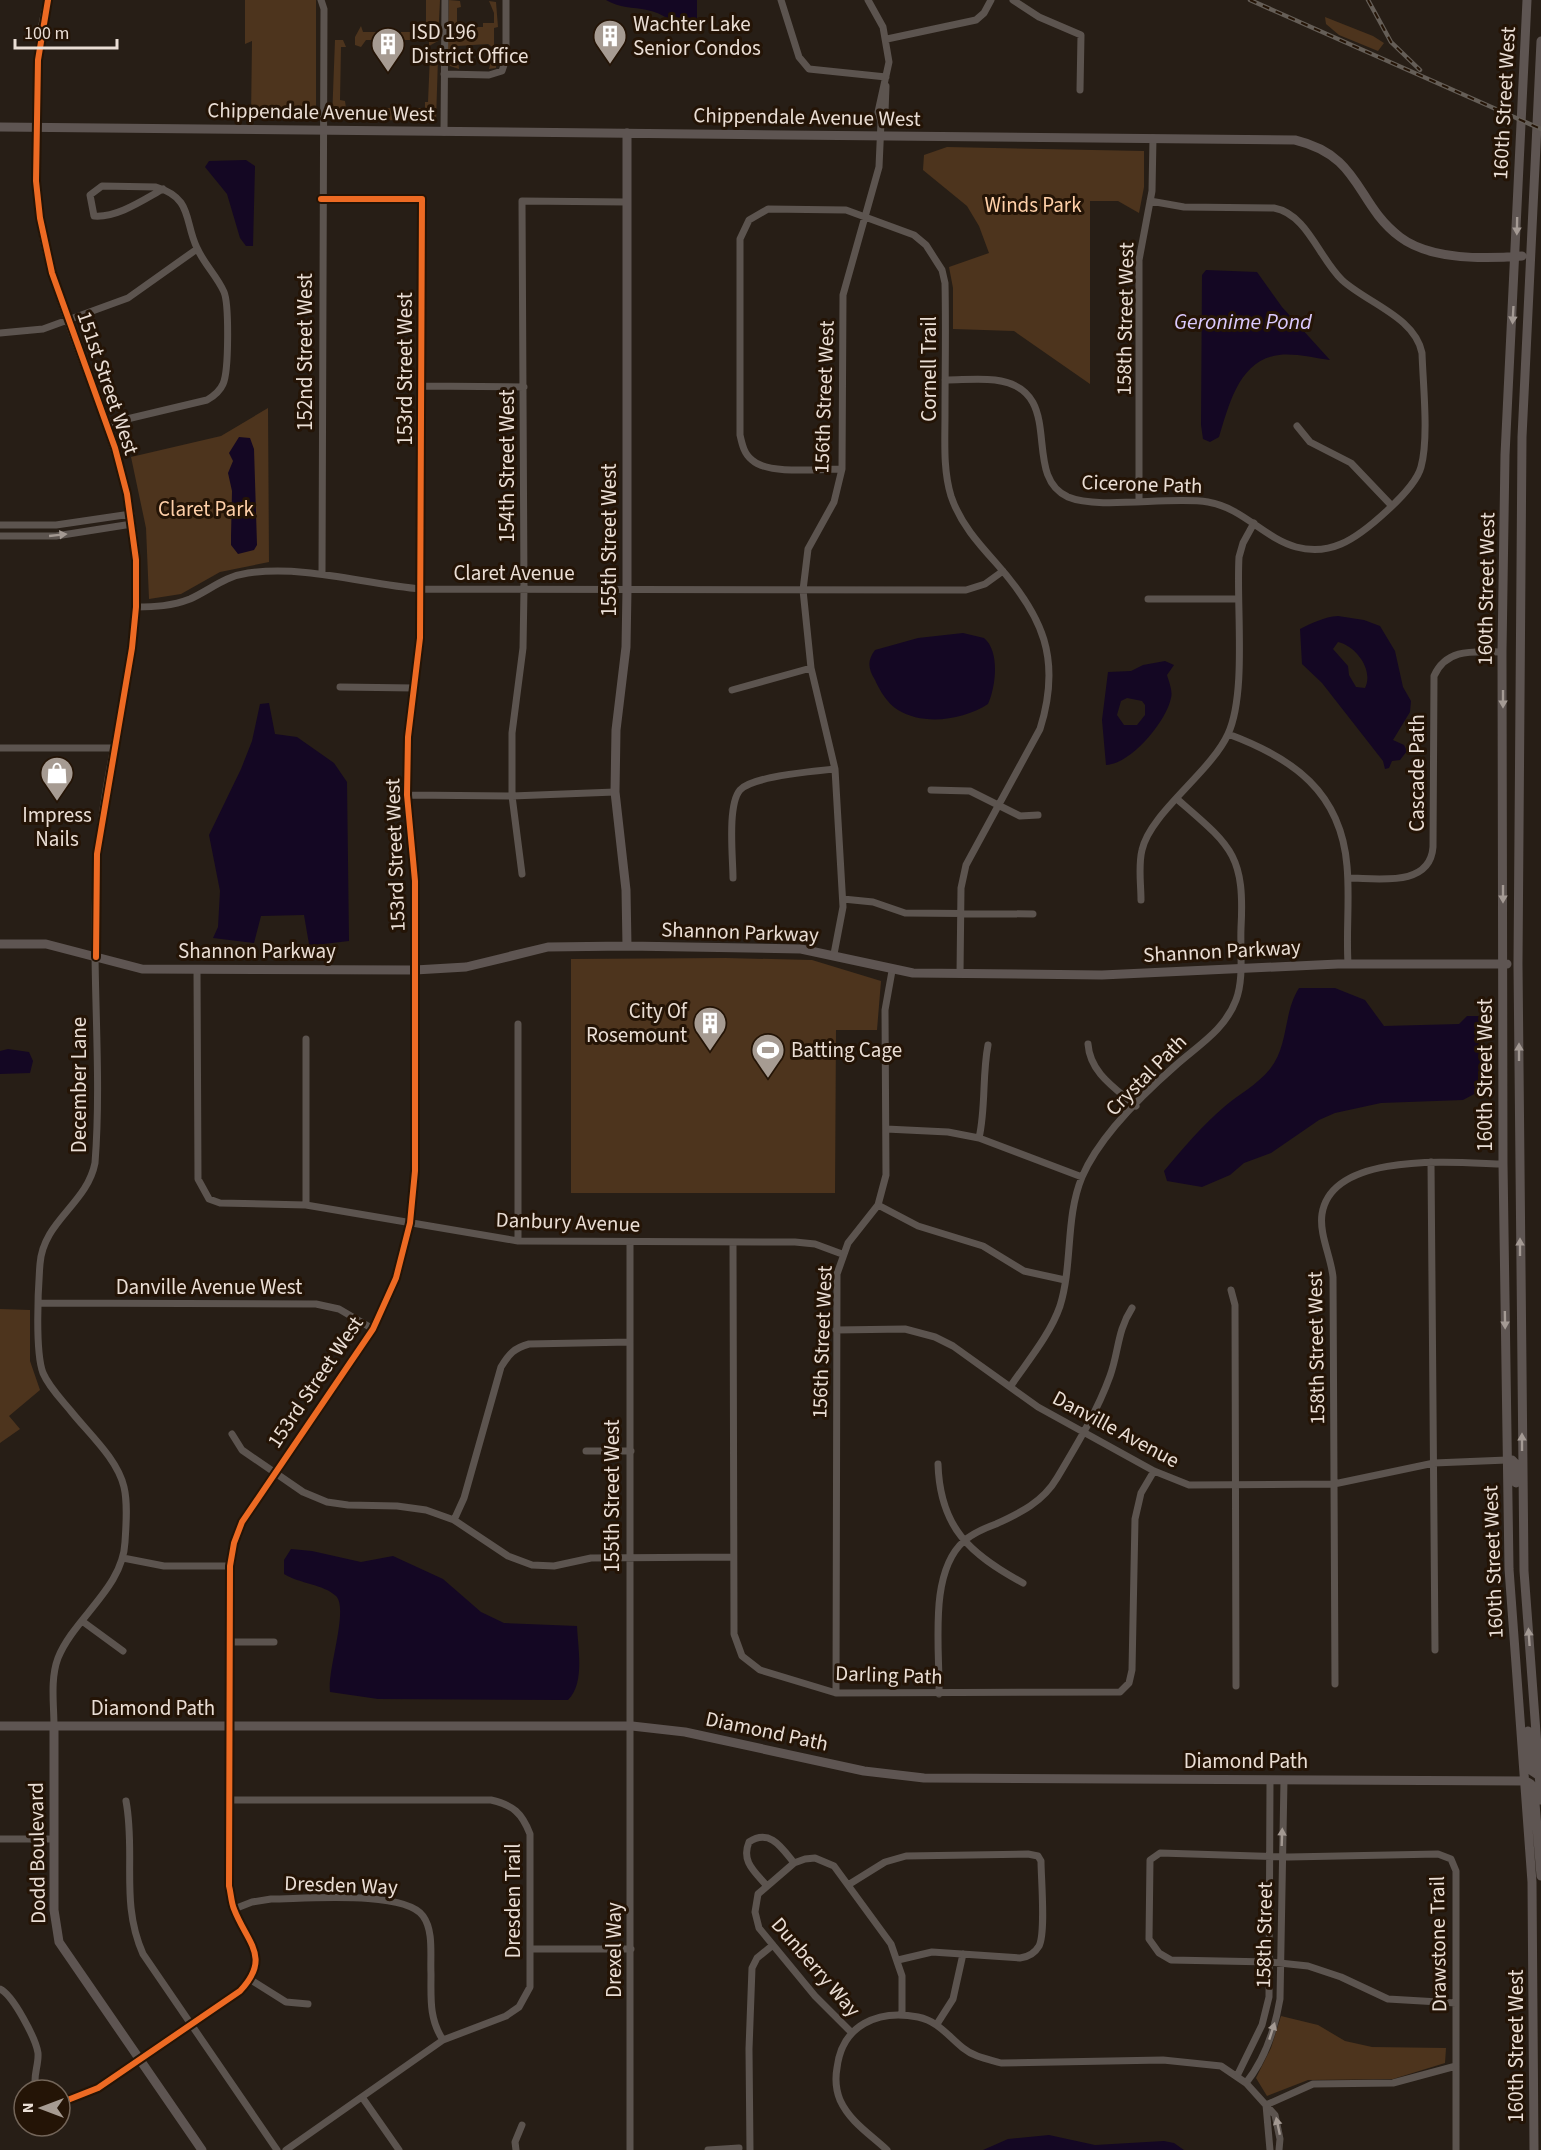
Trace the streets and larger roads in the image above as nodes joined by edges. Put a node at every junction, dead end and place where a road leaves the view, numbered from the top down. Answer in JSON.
{"nodes":[{"id":1,"x":48,"y":0,"type":"edge"},
{"id":2,"x":321,"y":0,"type":"edge"},
{"id":3,"x":445,"y":0,"type":"edge"},
{"id":4,"x":506,"y":0,"type":"edge"},
{"id":5,"x":781,"y":0,"type":"edge"},
{"id":6,"x":868,"y":0,"type":"edge"},
{"id":7,"x":991,"y":0,"type":"edge"},
{"id":8,"x":1012,"y":0,"type":"edge"},
{"id":9,"x":1527,"y":0,"type":"edge"},
{"id":10,"x":887,"y":39,"type":"junction"},
{"id":11,"x":1541,"y":41,"type":"edge"},
{"id":12,"x":444,"y":74,"type":"junction"},
{"id":13,"x":886,"y":77,"type":"junction"},
{"id":14,"x":1080,"y":90,"type":"dead end"},
{"id":15,"x":0,"y":128,"type":"edge"},
{"id":16,"x":36,"y":128,"type":"junction"},
{"id":17,"x":323,"y":130,"type":"junction"},
{"id":18,"x":444,"y":132,"type":"junction"},
{"id":19,"x":627,"y":133,"type":"junction"},
{"id":20,"x":880,"y":135,"type":"junction"},
{"id":21,"x":1153,"y":138,"type":"junction"},
{"id":22,"x":163,"y":189,"type":"junction"},
{"id":23,"x":321,"y":199,"type":"junction"},
{"id":24,"x":1150,"y":201,"type":"junction"},
{"id":25,"x":627,"y":202,"type":"junction"},
{"id":26,"x":866,"y":216,"type":"junction"},
{"id":27,"x":197,"y":249,"type":"junction"},
{"id":28,"x":1530,"y":256,"type":"junction"},
{"id":29,"x":1516,"y":257,"type":"junction"},
{"id":30,"x":69,"y":320,"type":"junction"},
{"id":31,"x":0,"y":333,"type":"edge"},
{"id":32,"x":945,"y":380,"type":"junction"},
{"id":33,"x":422,"y":386,"type":"junction"},
{"id":34,"x":524,"y":387,"type":"junction"},
{"id":35,"x":106,"y":424,"type":"junction"},
{"id":36,"x":1297,"y":426,"type":"dead end"},
{"id":37,"x":842,"y":469,"type":"junction"},
{"id":38,"x":1139,"y":500,"type":"junction"},
{"id":39,"x":1391,"y":505,"type":"junction"},
{"id":40,"x":131,"y":514,"type":"junction"},
{"id":41,"x":1254,"y":523,"type":"junction"},
{"id":42,"x":132,"y":524,"type":"junction"},
{"id":43,"x":0,"y":525,"type":"edge"},
{"id":44,"x":0,"y":536,"type":"edge"},
{"id":45,"x":1003,"y":571,"type":"junction"},
{"id":46,"x":322,"y":574,"type":"junction"},
{"id":47,"x":421,"y":589,"type":"junction"},
{"id":48,"x":524,"y":590,"type":"junction"},
{"id":49,"x":627,"y":590,"type":"junction"},
{"id":50,"x":803,"y":590,"type":"junction"},
{"id":51,"x":1148,"y":599,"type":"dead end"},
{"id":52,"x":1238,"y":599,"type":"junction"},
{"id":53,"x":136,"y":607,"type":"junction"},
{"id":54,"x":1502,"y":652,"type":"junction"},
{"id":55,"x":811,"y":668,"type":"junction"},
{"id":56,"x":340,"y":687,"type":"dead end"},
{"id":57,"x":414,"y":688,"type":"junction"},
{"id":58,"x":732,"y":690,"type":"dead end"},
{"id":59,"x":1228,"y":734,"type":"junction"},
{"id":60,"x":0,"y":748,"type":"edge"},
{"id":61,"x":115,"y":748,"type":"junction"},
{"id":62,"x":835,"y":769,"type":"junction"},
{"id":63,"x":931,"y":790,"type":"dead end"},
{"id":64,"x":615,"y":792,"type":"junction"},
{"id":65,"x":407,"y":795,"type":"junction"},
{"id":66,"x":512,"y":796,"type":"junction"},
{"id":67,"x":1177,"y":799,"type":"junction"},
{"id":68,"x":1000,"y":804,"type":"junction"},
{"id":69,"x":1038,"y":815,"type":"dead end"},
{"id":70,"x":522,"y":874,"type":"dead end"},
{"id":71,"x":733,"y":878,"type":"dead end"},
{"id":72,"x":1348,"y":878,"type":"junction"},
{"id":73,"x":843,"y":899,"type":"junction"},
{"id":74,"x":1141,"y":900,"type":"dead end"},
{"id":75,"x":960,"y":913,"type":"junction"},
{"id":76,"x":1033,"y":914,"type":"dead end"},
{"id":77,"x":0,"y":944,"type":"edge"},
{"id":78,"x":627,"y":946,"type":"junction"},
{"id":79,"x":834,"y":954,"type":"junction"},
{"id":80,"x":96,"y":957,"type":"junction"},
{"id":81,"x":1348,"y":963,"type":"junction"},
{"id":82,"x":1503,"y":963,"type":"junction"},
{"id":83,"x":1518,"y":964,"type":"junction"},
{"id":84,"x":198,"y":969,"type":"junction"},
{"id":85,"x":1239,"y":969,"type":"junction"},
{"id":86,"x":415,"y":970,"type":"junction"},
{"id":87,"x":892,"y":970,"type":"junction"},
{"id":88,"x":960,"y":974,"type":"junction"},
{"id":89,"x":518,"y":1024,"type":"dead end"},
{"id":90,"x":306,"y":1039,"type":"dead end"},
{"id":91,"x":1088,"y":1044,"type":"dead end"},
{"id":92,"x":988,"y":1045,"type":"dead end"},
{"id":93,"x":1136,"y":1106,"type":"junction"},
{"id":94,"x":886,"y":1129,"type":"junction"},
{"id":95,"x":979,"y":1137,"type":"junction"},
{"id":96,"x":1431,"y":1162,"type":"junction"},
{"id":97,"x":1503,"y":1164,"type":"junction"},
{"id":98,"x":1082,"y":1177,"type":"junction"},
{"id":99,"x":306,"y":1205,"type":"junction"},
{"id":100,"x":878,"y":1205,"type":"junction"},
{"id":101,"x":410,"y":1223,"type":"junction"},
{"id":102,"x":518,"y":1241,"type":"junction"},
{"id":103,"x":630,"y":1242,"type":"junction"},
{"id":104,"x":733,"y":1242,"type":"junction"},
{"id":105,"x":842,"y":1254,"type":"junction"},
{"id":106,"x":1065,"y":1280,"type":"junction"},
{"id":107,"x":1231,"y":1290,"type":"dead end"},
{"id":108,"x":40,"y":1304,"type":"junction"},
{"id":109,"x":1132,"y":1308,"type":"dead end"},
{"id":110,"x":373,"y":1329,"type":"junction"},
{"id":111,"x":836,"y":1330,"type":"junction"},
{"id":112,"x":630,"y":1342,"type":"junction"},
{"id":113,"x":1010,"y":1388,"type":"junction"},
{"id":114,"x":1083,"y":1432,"type":"junction"},
{"id":115,"x":232,"y":1434,"type":"dead end"},
{"id":116,"x":586,"y":1451,"type":"dead end"},
{"id":117,"x":630,"y":1451,"type":"junction"},
{"id":118,"x":1507,"y":1460,"type":"junction"},
{"id":119,"x":1434,"y":1463,"type":"junction"},
{"id":120,"x":938,"y":1464,"type":"dead end"},
{"id":121,"x":1154,"y":1471,"type":"junction"},
{"id":122,"x":275,"y":1473,"type":"junction"},
{"id":123,"x":1334,"y":1484,"type":"junction"},
{"id":124,"x":1235,"y":1487,"type":"junction"},
{"id":125,"x":454,"y":1520,"type":"junction"},
{"id":126,"x":964,"y":1541,"type":"junction"},
{"id":127,"x":630,"y":1557,"type":"junction"},
{"id":128,"x":733,"y":1557,"type":"junction"},
{"id":129,"x":123,"y":1558,"type":"junction"},
{"id":130,"x":230,"y":1566,"type":"junction"},
{"id":131,"x":1524,"y":1571,"type":"junction"},
{"id":132,"x":1023,"y":1583,"type":"dead end"},
{"id":133,"x":82,"y":1621,"type":"junction"},
{"id":134,"x":229,"y":1642,"type":"junction"},
{"id":135,"x":274,"y":1642,"type":"dead end"},
{"id":136,"x":1435,"y":1650,"type":"dead end"},
{"id":137,"x":123,"y":1651,"type":"dead end"},
{"id":138,"x":1515,"y":1656,"type":"junction"},
{"id":139,"x":1335,"y":1684,"type":"dead end"},
{"id":140,"x":1236,"y":1686,"type":"dead end"},
{"id":141,"x":836,"y":1693,"type":"junction"},
{"id":142,"x":939,"y":1694,"type":"junction"},
{"id":143,"x":0,"y":1726,"type":"edge"},
{"id":144,"x":54,"y":1726,"type":"junction"},
{"id":145,"x":229,"y":1726,"type":"junction"},
{"id":146,"x":632,"y":1726,"type":"junction"},
{"id":147,"x":631,"y":1750,"type":"joint"},
{"id":148,"x":1540,"y":1777,"type":"edge"},
{"id":149,"x":1270,"y":1780,"type":"junction"},
{"id":150,"x":1284,"y":1780,"type":"junction"},
{"id":151,"x":1526,"y":1780,"type":"junction"},
{"id":152,"x":229,"y":1800,"type":"junction"},
{"id":153,"x":1541,"y":1800,"type":"edge"},
{"id":154,"x":126,"y":1801,"type":"dead end"},
{"id":155,"x":0,"y":1839,"type":"edge"},
{"id":156,"x":53,"y":1839,"type":"junction"},
{"id":157,"x":1271,"y":1855,"type":"junction"},
{"id":158,"x":1282,"y":1857,"type":"junction"},
{"id":159,"x":794,"y":1863,"type":"junction"},
{"id":160,"x":1541,"y":1876,"type":"edge"},
{"id":161,"x":766,"y":1885,"type":"junction"},
{"id":162,"x":848,"y":1885,"type":"junction"},
{"id":163,"x":234,"y":1909,"type":"junction"},
{"id":164,"x":773,"y":1945,"type":"junction"},
{"id":165,"x":531,"y":1949,"type":"junction"},
{"id":166,"x":630,"y":1949,"type":"junction"},
{"id":167,"x":963,"y":1954,"type":"junction"},
{"id":168,"x":898,"y":1960,"type":"junction"},
{"id":169,"x":1270,"y":1962,"type":"junction"},
{"id":170,"x":1281,"y":1963,"type":"junction"},
{"id":171,"x":250,"y":1980,"type":"junction"},
{"id":172,"x":0,"y":1989,"type":"edge"},
{"id":173,"x":1456,"y":2003,"type":"junction"},
{"id":174,"x":308,"y":2004,"type":"dead end"},
{"id":175,"x":902,"y":2014,"type":"junction"},
{"id":176,"x":937,"y":2024,"type":"junction"},
{"id":177,"x":190,"y":2025,"type":"junction"},
{"id":178,"x":852,"y":2032,"type":"junction"},
{"id":179,"x":443,"y":2040,"type":"junction"},
{"id":180,"x":139,"y":2060,"type":"junction"},
{"id":181,"x":1456,"y":2067,"type":"junction"},
{"id":182,"x":1237,"y":2076,"type":"junction"},
{"id":183,"x":34,"y":2078,"type":"edge"},
{"id":184,"x":1246,"y":2083,"type":"junction"},
{"id":185,"x":362,"y":2097,"type":"junction"},
{"id":186,"x":72,"y":2099,"type":"edge"},
{"id":187,"x":1266,"y":2105,"type":"junction"},
{"id":188,"x":522,"y":2125,"type":"dead end"},
{"id":189,"x":739,"y":2149,"type":"edge"},
{"id":190,"x":750,"y":2149,"type":"edge"},
{"id":191,"x":202,"y":2150,"type":"edge"},
{"id":192,"x":277,"y":2150,"type":"edge"},
{"id":193,"x":286,"y":2150,"type":"edge"},
{"id":194,"x":399,"y":2150,"type":"edge"},
{"id":195,"x":516,"y":2150,"type":"edge"},
{"id":196,"x":630,"y":2150,"type":"edge"},
{"id":197,"x":708,"y":2150,"type":"edge"},
{"id":198,"x":887,"y":2150,"type":"edge"},
{"id":199,"x":1270,"y":2150,"type":"edge"},
{"id":200,"x":1279,"y":2150,"type":"edge"},
{"id":201,"x":1456,"y":2150,"type":"edge"},
{"id":202,"x":1534,"y":2150,"type":"edge"}],
"edges":[{"from":1,"to":16,"type":"street","name":"151st Street West"},
{"from":2,"to":17,"type":"street","name":"152nd Street West"},
{"from":3,"to":12,"type":"street"},
{"from":4,"to":12,"type":"street"},
{"from":5,"to":13,"type":"street"},
{"from":6,"to":10,"type":"street","name":"156th Street West"},
{"from":7,"to":10,"type":"street"},
{"from":8,"to":14,"type":"street"},
{"from":9,"to":29,"type":"street","name":"160th Street West","one_way":true},
{"from":10,"to":13,"type":"street","name":"156th Street West"},
{"from":11,"to":28,"type":"street","name":"160th Street West"},
{"from":12,"to":18,"type":"street"},
{"from":13,"to":20,"type":"street","name":"156th Street West"},
{"from":15,"to":16,"type":"street","name":"Chippendale Avenue West"},
{"from":16,"to":17,"type":"street","name":"Chippendale Avenue West"},
{"from":16,"to":30,"type":"street","name":"151st Street West"},
{"from":17,"to":18,"type":"street","name":"Chippendale Avenue West"},
{"from":17,"to":23,"type":"street","name":"152nd Street West"},
{"from":18,"to":19,"type":"street","name":"Chippendale Avenue West"},
{"from":19,"to":20,"type":"street","name":"Chippendale Avenue West"},
{"from":19,"to":25,"type":"street","name":"155th Street West"},
{"from":20,"to":21,"type":"street","name":"Chippendale Avenue West"},
{"from":20,"to":26,"type":"street","name":"156th Street West"},
{"from":21,"to":24,"type":"street","name":"158th Street West"},
{"from":21,"to":29,"type":"street","name":"Chippendale Avenue West"},
{"from":22,"to":22,"type":"street"},
{"from":22,"to":27,"type":"street"},
{"from":23,"to":33,"type":"street","name":"153rd Street West"},
{"from":23,"to":46,"type":"street","name":"152nd Street West"},
{"from":24,"to":38,"type":"street","name":"158th Street West"},
{"from":24,"to":39,"type":"street","name":"Cicerone Path"},
{"from":25,"to":34,"type":"street","name":"154th Street West"},
{"from":25,"to":49,"type":"street","name":"155th Street West"},
{"from":26,"to":32,"type":"street","name":"Cornell Trail"},
{"from":26,"to":37,"type":"street","name":"156th Street West"},
{"from":26,"to":37,"type":"street","name":"Cornell Trail"},
{"from":27,"to":30,"type":"street"},
{"from":27,"to":35,"type":"street"},
{"from":28,"to":29,"type":"street","name":"Chippendale Avenue West"},
{"from":28,"to":83,"type":"street","name":"160th Street West"},
{"from":29,"to":54,"type":"street","name":"160th Street West","one_way":true},
{"from":30,"to":31,"type":"street"},
{"from":30,"to":35,"type":"street","name":"151st Street West"},
{"from":32,"to":38,"type":"street","name":"Cicerone Path"},
{"from":32,"to":45,"type":"street","name":"Cornell Trail"},
{"from":33,"to":34,"type":"street"},
{"from":33,"to":47,"type":"street","name":"153rd Street West"},
{"from":34,"to":48,"type":"street","name":"154th Street West"},
{"from":35,"to":40,"type":"street","name":"151st Street West"},
{"from":36,"to":39,"type":"street"},
{"from":37,"to":50,"type":"street","name":"156th Street West"},
{"from":38,"to":41,"type":"street","name":"Cicerone Path"},
{"from":39,"to":41,"type":"street","name":"Cicerone Path"},
{"from":40,"to":42,"type":"street","name":"151st Street West"},
{"from":40,"to":43,"type":"street"},
{"from":41,"to":52,"type":"street"},
{"from":44,"to":42,"type":"street","one_way":true},
{"from":42,"to":53,"type":"street","name":"151st Street West"},
{"from":45,"to":50,"type":"street","name":"Claret Avenue"},
{"from":45,"to":68,"type":"street","name":"Cornell Trail"},
{"from":46,"to":47,"type":"street","name":"Claret Avenue"},
{"from":46,"to":53,"type":"street","name":"Claret Avenue"},
{"from":47,"to":48,"type":"street","name":"Claret Avenue"},
{"from":47,"to":57,"type":"street","name":"153rd Street West"},
{"from":48,"to":49,"type":"street","name":"Claret Avenue"},
{"from":48,"to":66,"type":"street","name":"154th Street West"},
{"from":49,"to":50,"type":"street","name":"Claret Avenue"},
{"from":49,"to":64,"type":"street","name":"155th Street West"},
{"from":50,"to":55,"type":"street","name":"156th Street West"},
{"from":51,"to":52,"type":"street"},
{"from":52,"to":59,"type":"street"},
{"from":53,"to":61,"type":"street","name":"151st Street West"},
{"from":54,"to":72,"type":"street","name":"Cascade Path"},
{"from":54,"to":82,"type":"street","name":"160th Street West","one_way":true},
{"from":55,"to":58,"type":"street"},
{"from":55,"to":62,"type":"street","name":"156th Street West"},
{"from":56,"to":57,"type":"street"},
{"from":57,"to":65,"type":"street","name":"153rd Street West"},
{"from":59,"to":67,"type":"street"},
{"from":59,"to":72,"type":"street"},
{"from":60,"to":61,"type":"street"},
{"from":61,"to":80,"type":"street","name":"151st Street West"},
{"from":62,"to":71,"type":"street"},
{"from":62,"to":73,"type":"street","name":"156th Street West"},
{"from":63,"to":68,"type":"street"},
{"from":64,"to":66,"type":"street"},
{"from":64,"to":78,"type":"street","name":"155th Street West"},
{"from":65,"to":66,"type":"street"},
{"from":65,"to":86,"type":"street","name":"153rd Street West"},
{"from":66,"to":70,"type":"street","name":"154th Street West"},
{"from":67,"to":74,"type":"street"},
{"from":67,"to":85,"type":"street","name":"Crystal Path"},
{"from":68,"to":69,"type":"street"},
{"from":68,"to":75,"type":"street","name":"Cornell Trail"},
{"from":72,"to":81,"type":"street"},
{"from":73,"to":75,"type":"street"},
{"from":73,"to":79,"type":"street","name":"156th Street West"},
{"from":75,"to":76,"type":"street"},
{"from":75,"to":88,"type":"street","name":"Cornell Trail"},
{"from":77,"to":80,"type":"street","name":"Shannon Parkway"},
{"from":78,"to":79,"type":"street","name":"Shannon Parkway"},
{"from":78,"to":86,"type":"street","name":"Shannon Parkway"},
{"from":79,"to":87,"type":"street","name":"Shannon Parkway"},
{"from":80,"to":84,"type":"street","name":"Shannon Parkway"},
{"from":80,"to":108,"type":"street","name":"December Lane"},
{"from":81,"to":82,"type":"street","name":"Shannon Parkway"},
{"from":81,"to":85,"type":"street","name":"Shannon Parkway"},
{"from":82,"to":83,"type":"street","name":"Shannon Parkway"},
{"from":82,"to":97,"type":"street","name":"160th Street West"},
{"from":131,"to":83,"type":"street","name":"160th Street West","one_way":true},
{"from":84,"to":86,"type":"street","name":"Shannon Parkway"},
{"from":84,"to":99,"type":"street","name":"Danbury Avenue"},
{"from":85,"to":88,"type":"street","name":"Shannon Parkway"},
{"from":85,"to":93,"type":"street","name":"Crystal Path"},
{"from":86,"to":101,"type":"street","name":"153rd Street West"},
{"from":87,"to":88,"type":"street","name":"Shannon Parkway"},
{"from":87,"to":94,"type":"street","name":"156th Street West"},
{"from":89,"to":102,"type":"street"},
{"from":90,"to":99,"type":"street"},
{"from":91,"to":93,"type":"street"},
{"from":92,"to":95,"type":"street"},
{"from":93,"to":98,"type":"street","name":"Crystal Path"},
{"from":94,"to":95,"type":"street"},
{"from":94,"to":100,"type":"street","name":"156th Street West"},
{"from":95,"to":98,"type":"street"},
{"from":96,"to":97,"type":"street"},
{"from":96,"to":119,"type":"street"},
{"from":96,"to":123,"type":"street","name":"158th Street West"},
{"from":97,"to":118,"type":"street","name":"160th Street West","one_way":true},
{"from":98,"to":106,"type":"street","name":"Crystal Path"},
{"from":99,"to":101,"type":"street","name":"Danbury Avenue"},
{"from":100,"to":105,"type":"street","name":"156th Street West"},
{"from":100,"to":106,"type":"street"},
{"from":101,"to":102,"type":"street","name":"Danbury Avenue"},
{"from":101,"to":110,"type":"street","name":"153rd Street West"},
{"from":102,"to":103,"type":"street","name":"Danbury Avenue"},
{"from":103,"to":104,"type":"street","name":"Danbury Avenue"},
{"from":103,"to":112,"type":"street","name":"155th Street West"},
{"from":104,"to":105,"type":"street","name":"Danbury Avenue"},
{"from":104,"to":128,"type":"street","name":"Darling Path"},
{"from":105,"to":111,"type":"street","name":"156th Street West"},
{"from":106,"to":113,"type":"street","name":"Crystal Path"},
{"from":107,"to":124,"type":"street"},
{"from":108,"to":110,"type":"street","name":"Danville Avenue West"},
{"from":108,"to":129,"type":"street","name":"December Lane"},
{"from":109,"to":114,"type":"street"},
{"from":110,"to":122,"type":"street","name":"153rd Street West"},
{"from":111,"to":113,"type":"street","name":"Danville Avenue"},
{"from":111,"to":141,"type":"street","name":"156th Street West"},
{"from":112,"to":117,"type":"street","name":"155th Street West"},
{"from":112,"to":125,"type":"street"},
{"from":113,"to":114,"type":"street","name":"Danville Avenue"},
{"from":114,"to":121,"type":"street","name":"Danville Avenue"},
{"from":114,"to":126,"type":"street"},
{"from":115,"to":122,"type":"street"},
{"from":116,"to":117,"type":"street"},
{"from":117,"to":127,"type":"street","name":"155th Street West"},
{"from":118,"to":119,"type":"street","name":"Danville Avenue"},
{"from":118,"to":131,"type":"street"},
{"from":118,"to":138,"type":"street","name":"160th Street West"},
{"from":119,"to":123,"type":"street","name":"Danville Avenue"},
{"from":119,"to":136,"type":"street"},
{"from":120,"to":126,"type":"street"},
{"from":121,"to":124,"type":"street","name":"Danville Avenue"},
{"from":121,"to":142,"type":"street","name":"Darling Path"},
{"from":122,"to":125,"type":"street"},
{"from":122,"to":130,"type":"street","name":"153rd Street West"},
{"from":123,"to":124,"type":"street","name":"Danville Avenue"},
{"from":123,"to":139,"type":"street","name":"158th Street West"},
{"from":124,"to":140,"type":"street"},
{"from":125,"to":127,"type":"street"},
{"from":126,"to":132,"type":"street"},
{"from":126,"to":142,"type":"street"},
{"from":127,"to":128,"type":"street"},
{"from":127,"to":146,"type":"street","name":"155th Street West"},
{"from":128,"to":141,"type":"street","name":"Darling Path"},
{"from":129,"to":130,"type":"street"},
{"from":129,"to":133,"type":"street"},
{"from":130,"to":134,"type":"street","name":"153rd Street West"},
{"from":148,"to":131,"type":"street","name":"160th Street West","one_way":true},
{"from":133,"to":137,"type":"street"},
{"from":133,"to":144,"type":"street"},
{"from":134,"to":135,"type":"street"},
{"from":134,"to":145,"type":"street","name":"153rd Street West"},
{"from":138,"to":148,"type":"street"},
{"from":138,"to":151,"type":"street","name":"160th Street West"},
{"from":141,"to":142,"type":"street","name":"Darling Path"},
{"from":143,"to":144,"type":"street","name":"Diamond Path"},
{"from":144,"to":145,"type":"street","name":"Diamond Path"},
{"from":144,"to":156,"type":"street","name":"Dodd Boulevard"},
{"from":145,"to":146,"type":"street","name":"Diamond Path"},
{"from":145,"to":152,"type":"street"},
{"from":146,"to":147,"type":"street","name":"155th Street West"},
{"from":146,"to":149,"type":"street","name":"Diamond Path"},
{"from":147,"to":166,"type":"street","name":"Drexel Way"},
{"from":148,"to":153,"type":"street","name":"160th Street West"},
{"from":149,"to":150,"type":"street","name":"Diamond Path"},
{"from":149,"to":157,"type":"street","name":"158th Street"},
{"from":150,"to":151,"type":"street","name":"Diamond Path"},
{"from":158,"to":150,"type":"street","name":"158th Street","one_way":true},
{"from":151,"to":160,"type":"street"},
{"from":151,"to":202,"type":"street","name":"160th Street West"},
{"from":152,"to":163,"type":"street"},
{"from":152,"to":165,"type":"street","name":"Dresden Trail"},
{"from":154,"to":177,"type":"street"},
{"from":155,"to":156,"type":"street"},
{"from":156,"to":180,"type":"street","name":"Dodd Boulevard"},
{"from":157,"to":158,"type":"street","name":"Drawstone Trail"},
{"from":157,"to":169,"type":"street","name":"158th Street"},
{"from":157,"to":169,"type":"street","name":"Drawstone Trail"},
{"from":158,"to":170,"type":"street","name":"158th Street"},
{"from":158,"to":173,"type":"street","name":"Drawstone Trail"},
{"from":159,"to":161,"type":"street","name":"Dunberry Way"},
{"from":159,"to":161,"type":"street"},
{"from":159,"to":162,"type":"street"},
{"from":161,"to":164,"type":"street","name":"Dunberry Way"},
{"from":162,"to":167,"type":"street"},
{"from":162,"to":168,"type":"street"},
{"from":163,"to":171,"type":"street"},
{"from":163,"to":179,"type":"street","name":"Dresden Way"},
{"from":164,"to":178,"type":"street","name":"Dunberry Way"},
{"from":164,"to":190,"type":"street"},
{"from":165,"to":166,"type":"street"},
{"from":165,"to":179,"type":"street","name":"Dresden Trail"},
{"from":166,"to":196,"type":"street","name":"Drexel Way"},
{"from":167,"to":168,"type":"street"},
{"from":167,"to":176,"type":"street"},
{"from":168,"to":175,"type":"street"},
{"from":169,"to":170,"type":"street"},
{"from":169,"to":182,"type":"street","name":"158th Street"},
{"from":170,"to":173,"type":"street"},
{"from":184,"to":170,"type":"street","name":"158th Street","one_way":true},
{"from":171,"to":174,"type":"street"},
{"from":171,"to":177,"type":"street"},
{"from":172,"to":183,"type":"street"},
{"from":173,"to":181,"type":"street","name":"Drawstone Trail"},
{"from":175,"to":176,"type":"street"},
{"from":175,"to":178,"type":"street"},
{"from":176,"to":182,"type":"street"},
{"from":177,"to":180,"type":"street"},
{"from":177,"to":192,"type":"street"},
{"from":178,"to":198,"type":"street"},
{"from":179,"to":185,"type":"street","name":"Dresden Trail"},
{"from":180,"to":186,"type":"street"},
{"from":180,"to":191,"type":"street","name":"Dodd Boulevard"},
{"from":181,"to":187,"type":"street"},
{"from":181,"to":201,"type":"street","name":"Drawstone Trail"},
{"from":182,"to":184,"type":"street"},
{"from":184,"to":187,"type":"street"},
{"from":185,"to":193,"type":"street","name":"Dresden Trail"},
{"from":185,"to":194,"type":"street"},
{"from":187,"to":199,"type":"street"},
{"from":200,"to":187,"type":"street","one_way":true},
{"from":188,"to":195,"type":"street"},
{"from":189,"to":190,"type":"street"},
{"from":189,"to":197,"type":"street"}]}
